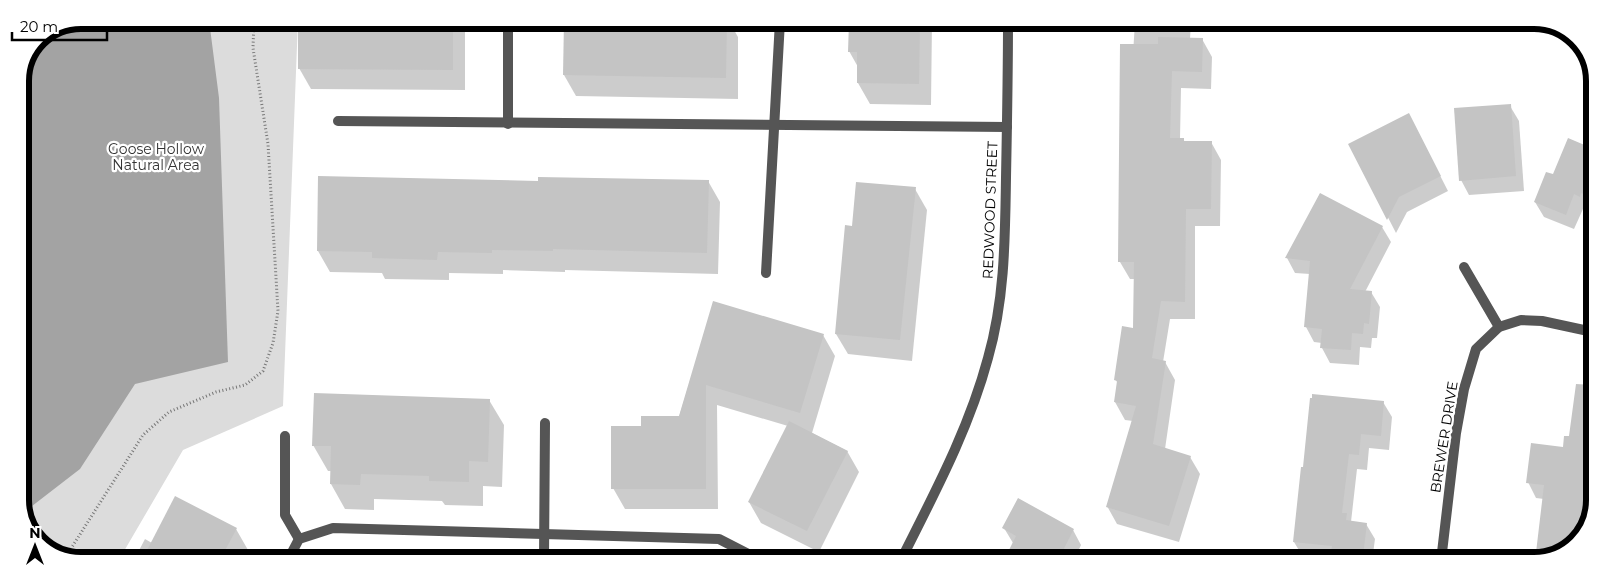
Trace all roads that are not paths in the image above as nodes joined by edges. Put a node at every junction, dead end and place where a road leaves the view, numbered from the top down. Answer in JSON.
{"nodes":[{"id":1,"x":508,"y":29,"type":"edge"},
{"id":2,"x":780,"y":29,"type":"edge"},
{"id":3,"x":1008,"y":29,"type":"edge"},
{"id":4,"x":338,"y":121,"type":"dead end"},
{"id":5,"x":508,"y":124,"type":"junction"},
{"id":6,"x":774,"y":126,"type":"junction"},
{"id":7,"x":1007,"y":127,"type":"junction"},
{"id":8,"x":1464,"y":267,"type":"dead end"},
{"id":9,"x":766,"y":273,"type":"dead end"},
{"id":10,"x":1499,"y":328,"type":"junction"},
{"id":11,"x":1586,"y":330,"type":"edge"},
{"id":12,"x":545,"y":422,"type":"dead end"},
{"id":13,"x":285,"y":436,"type":"dead end"},
{"id":14,"x":544,"y":534,"type":"junction"},
{"id":15,"x":299,"y":539,"type":"junction"},
{"id":16,"x":292,"y":552,"type":"edge"},
{"id":17,"x":544,"y":552,"type":"edge"},
{"id":18,"x":744,"y":552,"type":"edge"},
{"id":19,"x":905,"y":552,"type":"edge"},
{"id":20,"x":1442,"y":552,"type":"edge"}],
"edges":[{"from":1,"to":5,"type":"street"},
{"from":2,"to":6,"type":"street"},
{"from":3,"to":7,"type":"street","name":"REDWOOD STREET"},
{"from":4,"to":5,"type":"street"},
{"from":5,"to":6,"type":"street"},
{"from":6,"to":7,"type":"street"},
{"from":6,"to":9,"type":"street"},
{"from":7,"to":19,"type":"street","name":"REDWOOD STREET"},
{"from":8,"to":10,"type":"street"},
{"from":10,"to":11,"type":"street","name":"BREWER DRIVE"},
{"from":10,"to":20,"type":"street","name":"BREWER DRIVE"},
{"from":12,"to":14,"type":"street"},
{"from":13,"to":15,"type":"street"},
{"from":14,"to":15,"type":"street"},
{"from":14,"to":17,"type":"street"},
{"from":14,"to":18,"type":"street"},
{"from":15,"to":16,"type":"street"}]}
